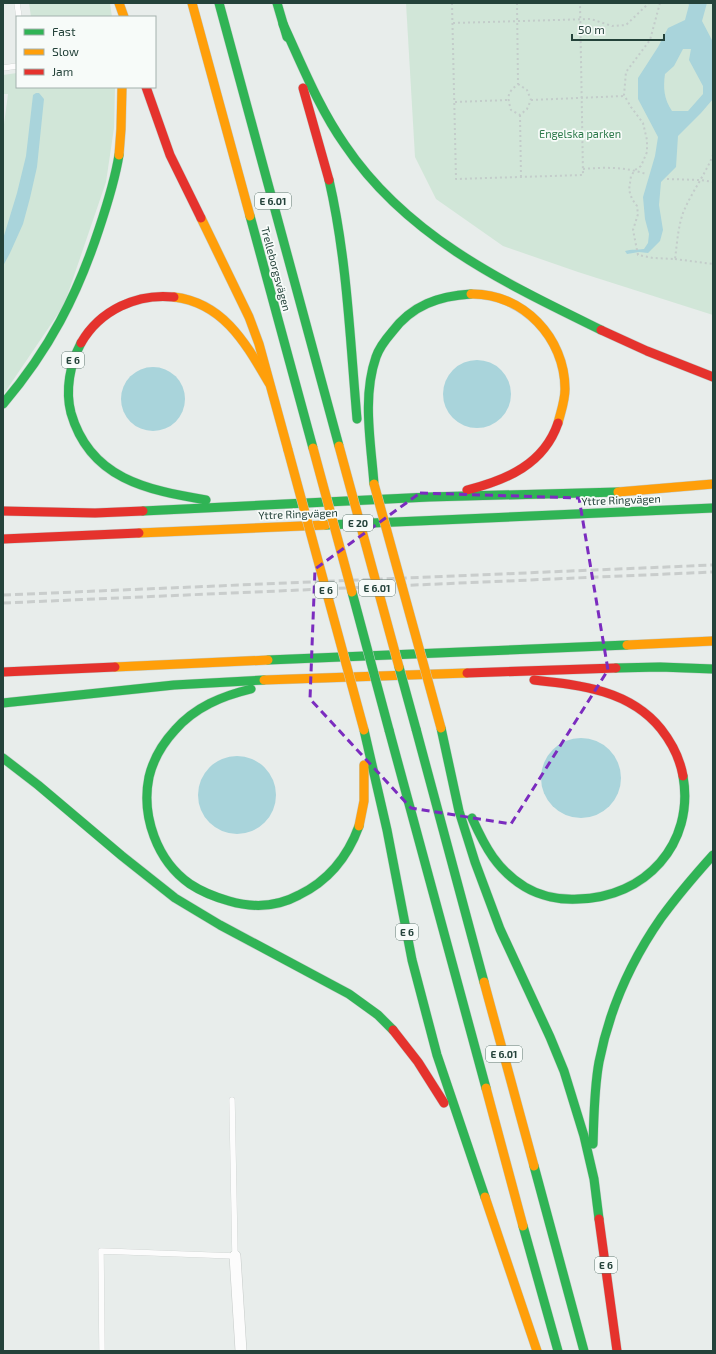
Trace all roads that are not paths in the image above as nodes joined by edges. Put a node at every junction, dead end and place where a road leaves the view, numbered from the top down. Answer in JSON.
{"nodes":[{"id":1,"x":17,"y":3,"type":"edge"},
{"id":2,"x":118,"y":3,"type":"edge"},
{"id":3,"x":192,"y":3,"type":"edge"},
{"id":4,"x":219,"y":3,"type":"edge"},
{"id":5,"x":277,"y":3,"type":"edge"},
{"id":6,"x":18,"y":16,"type":"edge"},
{"id":7,"x":118,"y":16,"type":"edge"},
{"id":8,"x":124,"y":16,"type":"edge"},
{"id":9,"x":283,"y":24,"type":"junction"},
{"id":10,"x":16,"y":66,"type":"edge"},
{"id":11,"x":3,"y":68,"type":"edge"},
{"id":12,"x":122,"y":88,"type":"edge"},
{"id":13,"x":146,"y":88,"type":"edge"},
{"id":14,"x":713,"y":378,"type":"edge"},
{"id":15,"x":269,"y":383,"type":"junction"},
{"id":16,"x":3,"y":404,"type":"edge"},
{"id":17,"x":363,"y":440,"type":"junction"},
{"id":18,"x":713,"y":484,"type":"edge"},
{"id":19,"x":429,"y":497,"type":"junction"},
{"id":20,"x":244,"y":507,"type":"junction"},
{"id":21,"x":713,"y":508,"type":"edge"},
{"id":22,"x":3,"y":511,"type":"edge"},
{"id":23,"x":3,"y":539,"type":"edge"},
{"id":24,"x":713,"y":641,"type":"edge"},
{"id":25,"x":713,"y":670,"type":"edge"},
{"id":26,"x":3,"y":672,"type":"edge"},
{"id":27,"x":471,"y":673,"type":"junction"},
{"id":28,"x":325,"y":678,"type":"junction"},
{"id":29,"x":3,"y":703,"type":"edge"},
{"id":30,"x":364,"y":730,"type":"junction"},
{"id":31,"x":3,"y":758,"type":"edge"},
{"id":32,"x":449,"y":762,"type":"junction"},
{"id":33,"x":713,"y":855,"type":"edge"},
{"id":34,"x":232,"y":1100,"type":"dead end"},
{"id":35,"x":463,"y":1132,"type":"junction"},
{"id":36,"x":594,"y":1178,"type":"junction"},
{"id":37,"x":235,"y":1256,"type":"junction"},
{"id":38,"x":102,"y":1351,"type":"edge"},
{"id":39,"x":242,"y":1351,"type":"edge"},
{"id":40,"x":537,"y":1351,"type":"edge"},
{"id":41,"x":558,"y":1351,"type":"edge"},
{"id":42,"x":584,"y":1351,"type":"edge"},
{"id":43,"x":617,"y":1351,"type":"edge"}],
"edges":[{"from":1,"to":6,"type":"lane"},
{"from":2,"to":7,"type":"highway"},
{"from":2,"to":8,"type":"highway"},
{"from":3,"to":41,"type":"highway","name":"Trelleborgsvägen","number":"E 6.01","bridge":true},
{"from":4,"to":42,"type":"highway","name":"Trelleborgsvägen","number":"E 6.01","bridge":true},
{"from":5,"to":9,"type":"highway"},
{"from":9,"to":14,"type":"highway"},
{"from":9,"to":17,"type":"highway"},
{"from":10,"to":11,"type":"lane"},
{"from":12,"to":16,"type":"highway"},
{"from":13,"to":15,"type":"highway"},
{"from":15,"to":20,"type":"highway","number":"E 6"},
{"from":15,"to":30,"type":"highway","number":"E 6","bridge":true},
{"from":17,"to":19,"type":"highway"},
{"from":17,"to":32,"type":"highway","bridge":true},
{"from":18,"to":19,"type":"highway","number":"E 6"},
{"from":19,"to":20,"type":"highway","number":"E 6"},
{"from":20,"to":22,"type":"highway"},
{"from":21,"to":23,"type":"highway","name":"Yttre Ringvägen","number":"E 20"},
{"from":24,"to":26,"type":"highway"},
{"from":25,"to":27,"type":"highway"},
{"from":27,"to":28,"type":"highway"},
{"from":27,"to":32,"type":"highway"},
{"from":28,"to":29,"type":"highway"},
{"from":28,"to":30,"type":"highway"},
{"from":30,"to":35,"type":"highway","number":"E 6"},
{"from":31,"to":35,"type":"highway"},
{"from":32,"to":36,"type":"highway"},
{"from":33,"to":36,"type":"highway","number":"E 6"},
{"from":34,"to":37,"type":"lane"},
{"from":35,"to":40,"type":"highway","number":"E 6"},
{"from":36,"to":43,"type":"highway","number":"E 6"},
{"from":37,"to":38,"type":"lane"},
{"from":37,"to":39,"type":"street"}]}
